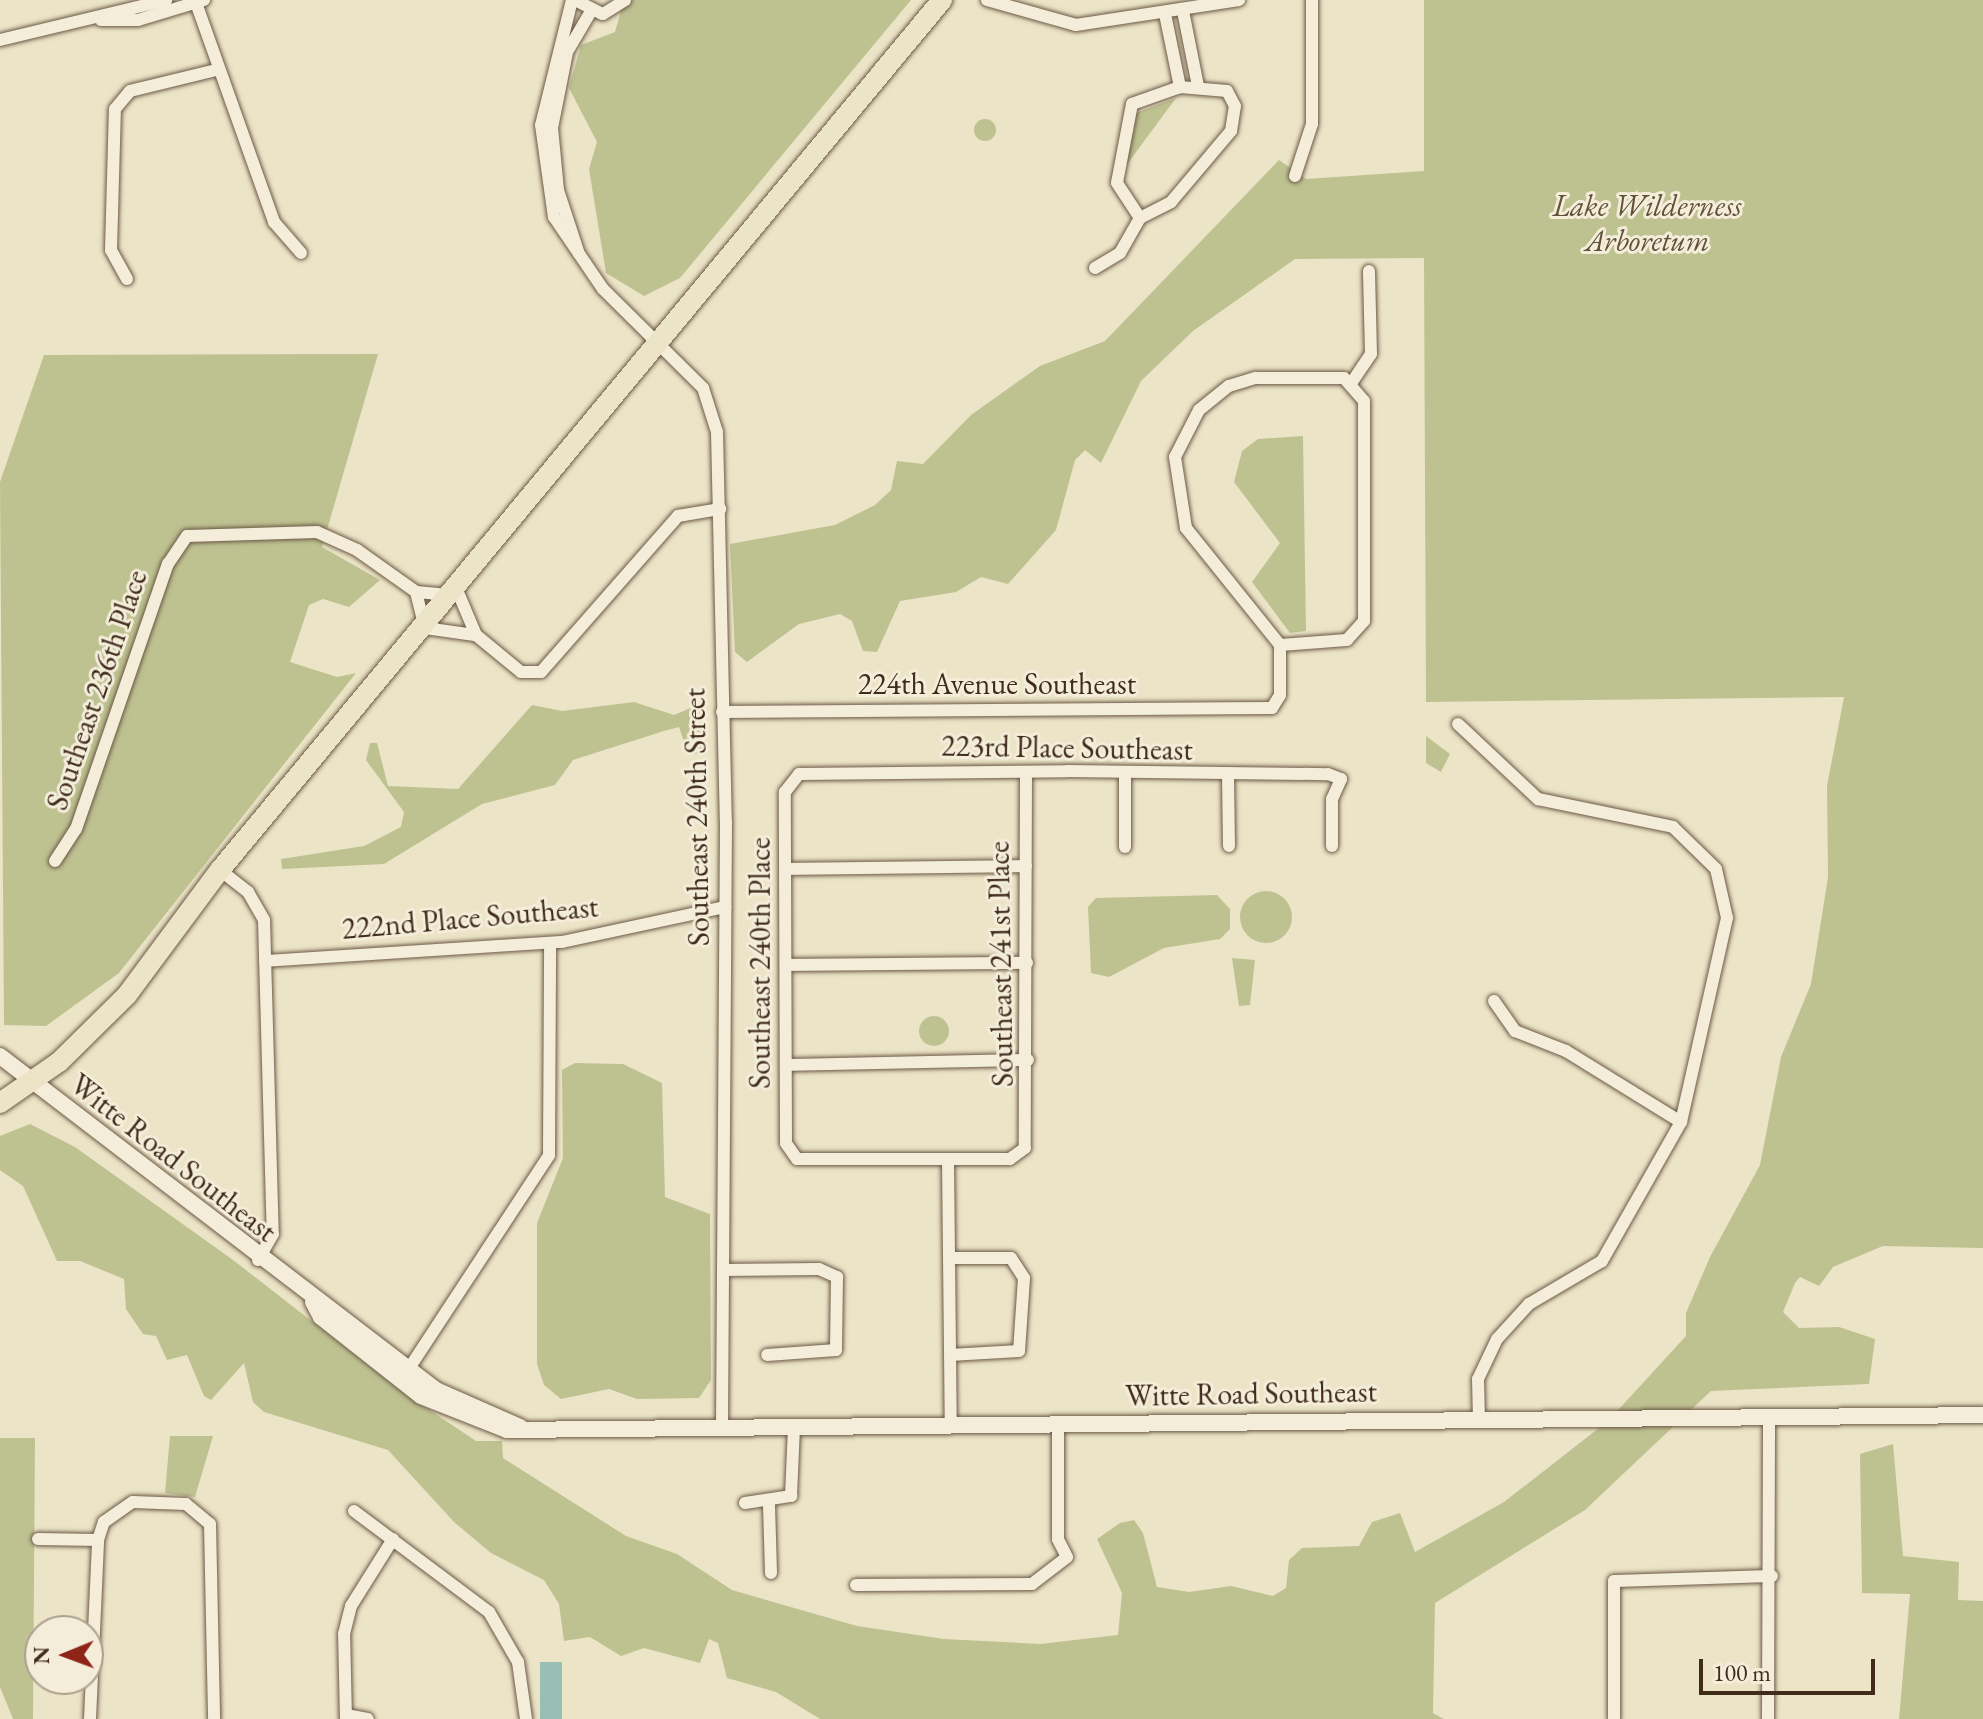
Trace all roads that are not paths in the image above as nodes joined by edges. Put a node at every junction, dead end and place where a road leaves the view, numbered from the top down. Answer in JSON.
{"nodes":[{"id":1,"x":166,"y":0,"type":"edge"},
{"id":2,"x":574,"y":0,"type":"edge"},
{"id":3,"x":625,"y":0,"type":"edge"},
{"id":4,"x":942,"y":0,"type":"edge"},
{"id":5,"x":987,"y":0,"type":"edge"},
{"id":6,"x":1239,"y":0,"type":"edge"},
{"id":7,"x":1312,"y":0,"type":"edge"},
{"id":8,"x":198,"y":1,"type":"edge"},
{"id":9,"x":1183,"y":11,"type":"junction"},
{"id":10,"x":590,"y":13,"type":"junction"},
{"id":11,"x":1165,"y":14,"type":"junction"},
{"id":12,"x":82,"y":20,"type":"junction"},
{"id":13,"x":0,"y":40,"type":"edge"},
{"id":14,"x":216,"y":70,"type":"junction"},
{"id":15,"x":1198,"y":86,"type":"junction"},
{"id":16,"x":1180,"y":87,"type":"junction"},
{"id":17,"x":1295,"y":176,"type":"dead end"},
{"id":18,"x":1140,"y":218,"type":"junction"},
{"id":19,"x":301,"y":253,"type":"dead end"},
{"id":20,"x":580,"y":257,"type":"junction"},
{"id":21,"x":1095,"y":268,"type":"dead end"},
{"id":22,"x":1369,"y":271,"type":"dead end"},
{"id":23,"x":127,"y":279,"type":"dead end"},
{"id":24,"x":658,"y":343,"type":"junction"},
{"id":25,"x":1352,"y":382,"type":"junction"},
{"id":26,"x":720,"y":509,"type":"junction"},
{"id":27,"x":416,"y":592,"type":"junction"},
{"id":28,"x":454,"y":592,"type":"junction"},
{"id":29,"x":425,"y":628,"type":"junction"},
{"id":30,"x":476,"y":635,"type":"junction"},
{"id":31,"x":1280,"y":645,"type":"junction"},
{"id":32,"x":722,"y":712,"type":"junction"},
{"id":33,"x":1458,"y":724,"type":"dead end"},
{"id":34,"x":1026,"y":772,"type":"junction"},
{"id":35,"x":1125,"y":775,"type":"junction"},
{"id":36,"x":1228,"y":775,"type":"junction"},
{"id":37,"x":792,"y":779,"type":"joint"},
{"id":38,"x":1229,"y":846,"type":"dead end"},
{"id":39,"x":1332,"y":846,"type":"dead end"},
{"id":40,"x":1125,"y":847,"type":"dead end"},
{"id":41,"x":55,"y":861,"type":"dead end"},
{"id":42,"x":1026,"y":866,"type":"junction"},
{"id":43,"x":786,"y":869,"type":"junction"},
{"id":44,"x":220,"y":870,"type":"junction"},
{"id":45,"x":725,"y":907,"type":"junction"},
{"id":46,"x":550,"y":943,"type":"junction"},
{"id":47,"x":265,"y":961,"type":"junction"},
{"id":48,"x":1027,"y":963,"type":"junction"},
{"id":49,"x":786,"y":965,"type":"junction"},
{"id":50,"x":1494,"y":1001,"type":"dead end"},
{"id":51,"x":0,"y":1056,"type":"edge"},
{"id":52,"x":1028,"y":1060,"type":"junction"},
{"id":53,"x":786,"y":1065,"type":"junction"},
{"id":54,"x":32,"y":1083,"type":"junction"},
{"id":55,"x":0,"y":1103,"type":"edge"},
{"id":56,"x":1681,"y":1122,"type":"junction"},
{"id":57,"x":948,"y":1160,"type":"junction"},
{"id":58,"x":949,"y":1258,"type":"junction"},
{"id":59,"x":258,"y":1260,"type":"junction"},
{"id":60,"x":723,"y":1270,"type":"junction"},
{"id":61,"x":313,"y":1302,"type":"junction"},
{"id":62,"x":349,"y":1340,"type":"junction"},
{"id":63,"x":767,"y":1355,"type":"dead end"},
{"id":64,"x":950,"y":1355,"type":"junction"},
{"id":65,"x":408,"y":1370,"type":"junction"},
{"id":66,"x":1983,"y":1415,"type":"edge"},
{"id":67,"x":1769,"y":1417,"type":"junction"},
{"id":68,"x":1479,"y":1420,"type":"junction"},
{"id":69,"x":1058,"y":1424,"type":"junction"},
{"id":70,"x":951,"y":1425,"type":"junction"},
{"id":71,"x":520,"y":1427,"type":"junction"},
{"id":72,"x":794,"y":1428,"type":"junction"},
{"id":73,"x":722,"y":1429,"type":"junction"},
{"id":74,"x":745,"y":1503,"type":"dead end"},
{"id":75,"x":769,"y":1505,"type":"junction"},
{"id":76,"x":354,"y":1511,"type":"dead end"},
{"id":77,"x":38,"y":1539,"type":"dead end"},
{"id":78,"x":393,"y":1539,"type":"junction"},
{"id":79,"x":98,"y":1540,"type":"junction"},
{"id":80,"x":771,"y":1573,"type":"dead end"},
{"id":81,"x":1772,"y":1576,"type":"junction"},
{"id":82,"x":856,"y":1585,"type":"dead end"},
{"id":83,"x":346,"y":1717,"type":"edge"},
{"id":84,"x":90,"y":1719,"type":"edge"},
{"id":85,"x":214,"y":1719,"type":"edge"},
{"id":86,"x":368,"y":1719,"type":"edge"},
{"id":87,"x":526,"y":1719,"type":"edge"},
{"id":88,"x":1614,"y":1719,"type":"edge"},
{"id":89,"x":1768,"y":1719,"type":"edge"}],
"edges":[{"from":1,"to":12,"type":"street"},
{"from":2,"to":10,"type":"street"},
{"from":2,"to":20,"type":"street","name":"Southeast 240th Street"},
{"from":3,"to":10,"type":"street"},
{"from":4,"to":24,"type":"main road"},
{"from":5,"to":11,"type":"street"},
{"from":6,"to":9,"type":"street"},
{"from":7,"to":17,"type":"street"},
{"from":8,"to":12,"type":"street"},
{"from":8,"to":14,"type":"street"},
{"from":9,"to":11,"type":"street"},
{"from":9,"to":15,"type":"street"},
{"from":10,"to":20,"type":"street","name":"Southeast 240th Street"},
{"from":11,"to":16,"type":"street"},
{"from":12,"to":13,"type":"street"},
{"from":14,"to":19,"type":"street"},
{"from":14,"to":23,"type":"street"},
{"from":15,"to":16,"type":"street"},
{"from":15,"to":18,"type":"street"},
{"from":16,"to":18,"type":"street"},
{"from":18,"to":21,"type":"street"},
{"from":20,"to":24,"type":"street","name":"Southeast 240th Street"},
{"from":22,"to":25,"type":"street"},
{"from":24,"to":26,"type":"street","name":"Southeast 240th Street"},
{"from":24,"to":28,"type":"main road"},
{"from":25,"to":31,"type":"street"},
{"from":25,"to":31,"type":"street"},
{"from":26,"to":30,"type":"street"},
{"from":26,"to":32,"type":"street","name":"Southeast 240th Street"},
{"from":27,"to":28,"type":"street"},
{"from":27,"to":29,"type":"street"},
{"from":27,"to":41,"type":"street","name":"Southeast 236th Place"},
{"from":28,"to":29,"type":"main road"},
{"from":28,"to":30,"type":"street"},
{"from":29,"to":30,"type":"street"},
{"from":29,"to":44,"type":"main road"},
{"from":31,"to":32,"type":"street","name":"224th Avenue Southeast"},
{"from":32,"to":45,"type":"street","name":"Southeast 240th Street"},
{"from":33,"to":56,"type":"street"},
{"from":34,"to":35,"type":"street","name":"223rd Place Southeast"},
{"from":34,"to":37,"type":"street","name":"223rd Place Southeast"},
{"from":34,"to":42,"type":"street","name":"Southeast 241st Place"},
{"from":35,"to":36,"type":"street","name":"223rd Place Southeast"},
{"from":35,"to":40,"type":"street"},
{"from":36,"to":38,"type":"street"},
{"from":36,"to":39,"type":"street","name":"223rd Place Southeast"},
{"from":37,"to":43,"type":"street","name":"Southeast 240th Place"},
{"from":42,"to":43,"type":"street"},
{"from":42,"to":48,"type":"street","name":"Southeast 241st Place"},
{"from":43,"to":49,"type":"street","name":"Southeast 240th Place"},
{"from":44,"to":47,"type":"street"},
{"from":44,"to":54,"type":"main road"},
{"from":45,"to":46,"type":"street","name":"222nd Place Southeast"},
{"from":45,"to":60,"type":"street","name":"Southeast 240th Street"},
{"from":46,"to":47,"type":"street","name":"222nd Place Southeast"},
{"from":46,"to":65,"type":"street"},
{"from":47,"to":59,"type":"street"},
{"from":48,"to":49,"type":"street"},
{"from":48,"to":52,"type":"street","name":"Southeast 241st Place"},
{"from":49,"to":53,"type":"street","name":"Southeast 240th Place"},
{"from":50,"to":56,"type":"street"},
{"from":51,"to":54,"type":"street","name":"Witte Road Southeast"},
{"from":52,"to":53,"type":"street"},
{"from":52,"to":57,"type":"street","name":"Southeast 241st Place"},
{"from":53,"to":57,"type":"street","name":"Southeast 240th Place"},
{"from":54,"to":55,"type":"main road"},
{"from":54,"to":59,"type":"street","name":"Witte Road Southeast"},
{"from":56,"to":68,"type":"street"},
{"from":57,"to":58,"type":"street"},
{"from":58,"to":64,"type":"street"},
{"from":58,"to":64,"type":"street"},
{"from":59,"to":61,"type":"street","name":"Witte Road Southeast"},
{"from":60,"to":63,"type":"street"},
{"from":60,"to":73,"type":"street","name":"Southeast 240th Street"},
{"from":61,"to":62,"type":"street","name":"Witte Road Southeast"},
{"from":61,"to":65,"type":"street","name":"Witte Road Southeast"},
{"from":62,"to":65,"type":"street"},
{"from":62,"to":71,"type":"street","name":"Witte Road Southeast"},
{"from":64,"to":70,"type":"street"},
{"from":65,"to":71,"type":"street","name":"Witte Road Southeast"},
{"from":66,"to":67,"type":"street","name":"Witte Road Southeast"},
{"from":67,"to":68,"type":"street","name":"Witte Road Southeast"},
{"from":67,"to":81,"type":"street"},
{"from":68,"to":69,"type":"street","name":"Witte Road Southeast"},
{"from":69,"to":70,"type":"street","name":"Witte Road Southeast"},
{"from":69,"to":82,"type":"street"},
{"from":70,"to":72,"type":"street","name":"Witte Road Southeast"},
{"from":71,"to":73,"type":"street","name":"Witte Road Southeast"},
{"from":72,"to":73,"type":"street","name":"Witte Road Southeast"},
{"from":72,"to":75,"type":"street"},
{"from":74,"to":75,"type":"street"},
{"from":75,"to":80,"type":"street"},
{"from":76,"to":78,"type":"street"},
{"from":77,"to":79,"type":"street"},
{"from":78,"to":83,"type":"street"},
{"from":78,"to":87,"type":"street"},
{"from":79,"to":84,"type":"street"},
{"from":79,"to":85,"type":"street"},
{"from":81,"to":88,"type":"street"},
{"from":81,"to":89,"type":"street"},
{"from":83,"to":86,"type":"street"}]}
